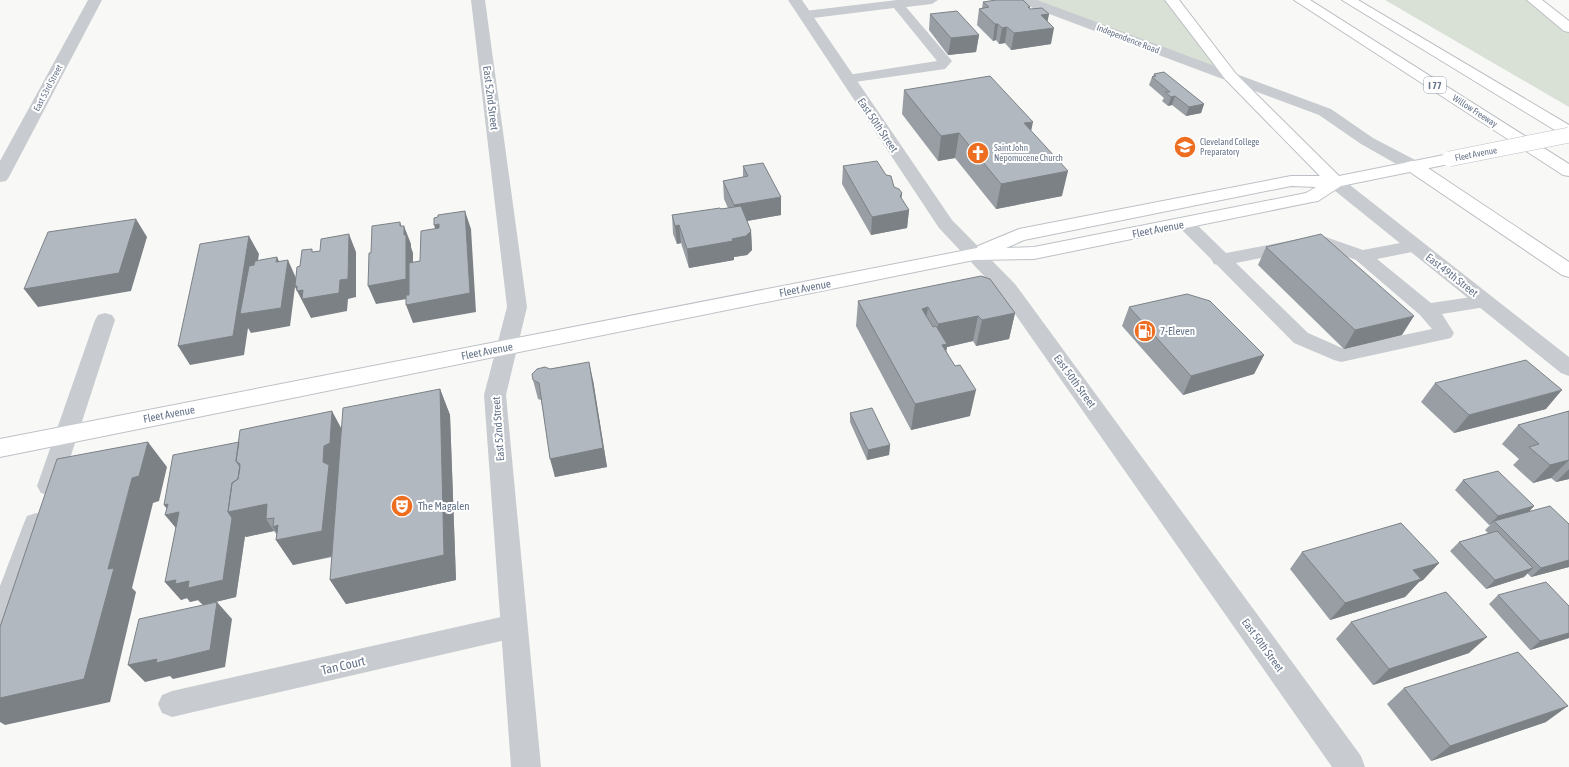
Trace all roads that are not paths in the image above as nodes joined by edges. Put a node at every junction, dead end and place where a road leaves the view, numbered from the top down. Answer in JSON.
{"nodes":[{"id":1,"x":95,"y":0,"type":"edge"},
{"id":2,"x":478,"y":0,"type":"edge"},
{"id":3,"x":795,"y":0,"type":"edge"},
{"id":4,"x":932,"y":0,"type":"edge"},
{"id":5,"x":1025,"y":0,"type":"edge"},
{"id":6,"x":1172,"y":0,"type":"edge"},
{"id":7,"x":1301,"y":0,"type":"edge"},
{"id":8,"x":1348,"y":0,"type":"edge"},
{"id":9,"x":1534,"y":0,"type":"edge"},
{"id":10,"x":897,"y":4,"type":"junction"},
{"id":11,"x":805,"y":15,"type":"junction"},
{"id":12,"x":1569,"y":28,"type":"edge"},
{"id":13,"x":1231,"y":77,"type":"junction"},
{"id":14,"x":848,"y":79,"type":"junction"},
{"id":15,"x":1569,"y":134,"type":"edge"},
{"id":16,"x":1413,"y":166,"type":"junction"},
{"id":17,"x":1569,"y":171,"type":"edge"},
{"id":18,"x":0,"y":177,"type":"edge"},
{"id":19,"x":1335,"y":182,"type":"junction"},
{"id":20,"x":1185,"y":223,"type":"junction"},
{"id":21,"x":1416,"y":246,"type":"junction"},
{"id":22,"x":974,"y":254,"type":"junction"},
{"id":23,"x":1362,"y":256,"type":"junction"},
{"id":24,"x":1220,"y":260,"type":"junction"},
{"id":25,"x":1569,"y":271,"type":"edge"},
{"id":26,"x":1485,"y":301,"type":"junction"},
{"id":27,"x":1427,"y":310,"type":"junction"},
{"id":28,"x":105,"y":320,"type":"dead end"},
{"id":29,"x":506,"y":347,"type":"junction"},
{"id":30,"x":1569,"y":368,"type":"edge"},
{"id":31,"x":67,"y":435,"type":"junction"},
{"id":32,"x":0,"y":448,"type":"edge"},
{"id":33,"x":0,"y":621,"type":"edge"},
{"id":34,"x":514,"y":626,"type":"junction"},
{"id":35,"x":172,"y":704,"type":"dead end"},
{"id":36,"x":526,"y":767,"type":"edge"},
{"id":37,"x":1350,"y":767,"type":"edge"}],
"edges":[{"from":1,"to":18,"type":"street","name":"East 53rd Street"},
{"from":2,"to":29,"type":"street","name":"East 52nd Street"},
{"from":3,"to":11,"type":"street","name":"East 50th Street"},
{"from":4,"to":10,"type":"lane"},
{"from":5,"to":13,"type":"street","name":"Independence Road"},
{"from":6,"to":13,"type":"main road"},
{"from":7,"to":17,"type":"main road","name":"Willow Freeway","number":"I 77"},
{"from":8,"to":15,"type":"main road","number":"I 77"},
{"from":9,"to":12,"type":"main road"},
{"from":10,"to":11,"type":"lane"},
{"from":10,"to":14,"type":"lane"},
{"from":11,"to":14,"type":"street","name":"East 50th Street"},
{"from":13,"to":16,"type":"street","name":"Independence Road"},
{"from":13,"to":19,"type":"main road","name":"Independence Road"},
{"from":14,"to":22,"type":"street","name":"East 50th Street"},
{"from":15,"to":16,"type":"main road","name":"Fleet Avenue","bridge":true},
{"from":16,"to":19,"type":"main road","name":"Fleet Avenue"},
{"from":16,"to":25,"type":"main road"},
{"from":19,"to":20,"type":"main road","name":"Fleet Avenue"},
{"from":19,"to":21,"type":"street","name":"East 49th Street"},
{"from":19,"to":22,"type":"main road","name":"Fleet Avenue"},
{"from":20,"to":22,"type":"main road","name":"Fleet Avenue"},
{"from":20,"to":24,"type":"lane"},
{"from":21,"to":23,"type":"lane"},
{"from":21,"to":26,"type":"street","name":"East 49th Street"},
{"from":22,"to":29,"type":"main road","name":"Fleet Avenue"},
{"from":22,"to":37,"type":"street","name":"East 50th Street"},
{"from":23,"to":24,"type":"lane"},
{"from":23,"to":27,"type":"lane"},
{"from":24,"to":27,"type":"lane"},
{"from":26,"to":27,"type":"lane"},
{"from":26,"to":30,"type":"street","name":"East 49th Street"},
{"from":28,"to":31,"type":"lane"},
{"from":29,"to":31,"type":"main road","name":"Fleet Avenue"},
{"from":29,"to":34,"type":"street","name":"East 52nd Street"},
{"from":31,"to":32,"type":"main road","name":"Fleet Avenue"},
{"from":31,"to":33,"type":"lane"},
{"from":34,"to":35,"type":"lane","name":"Tan Court"},
{"from":34,"to":36,"type":"street","name":"East 52nd Street"}]}
